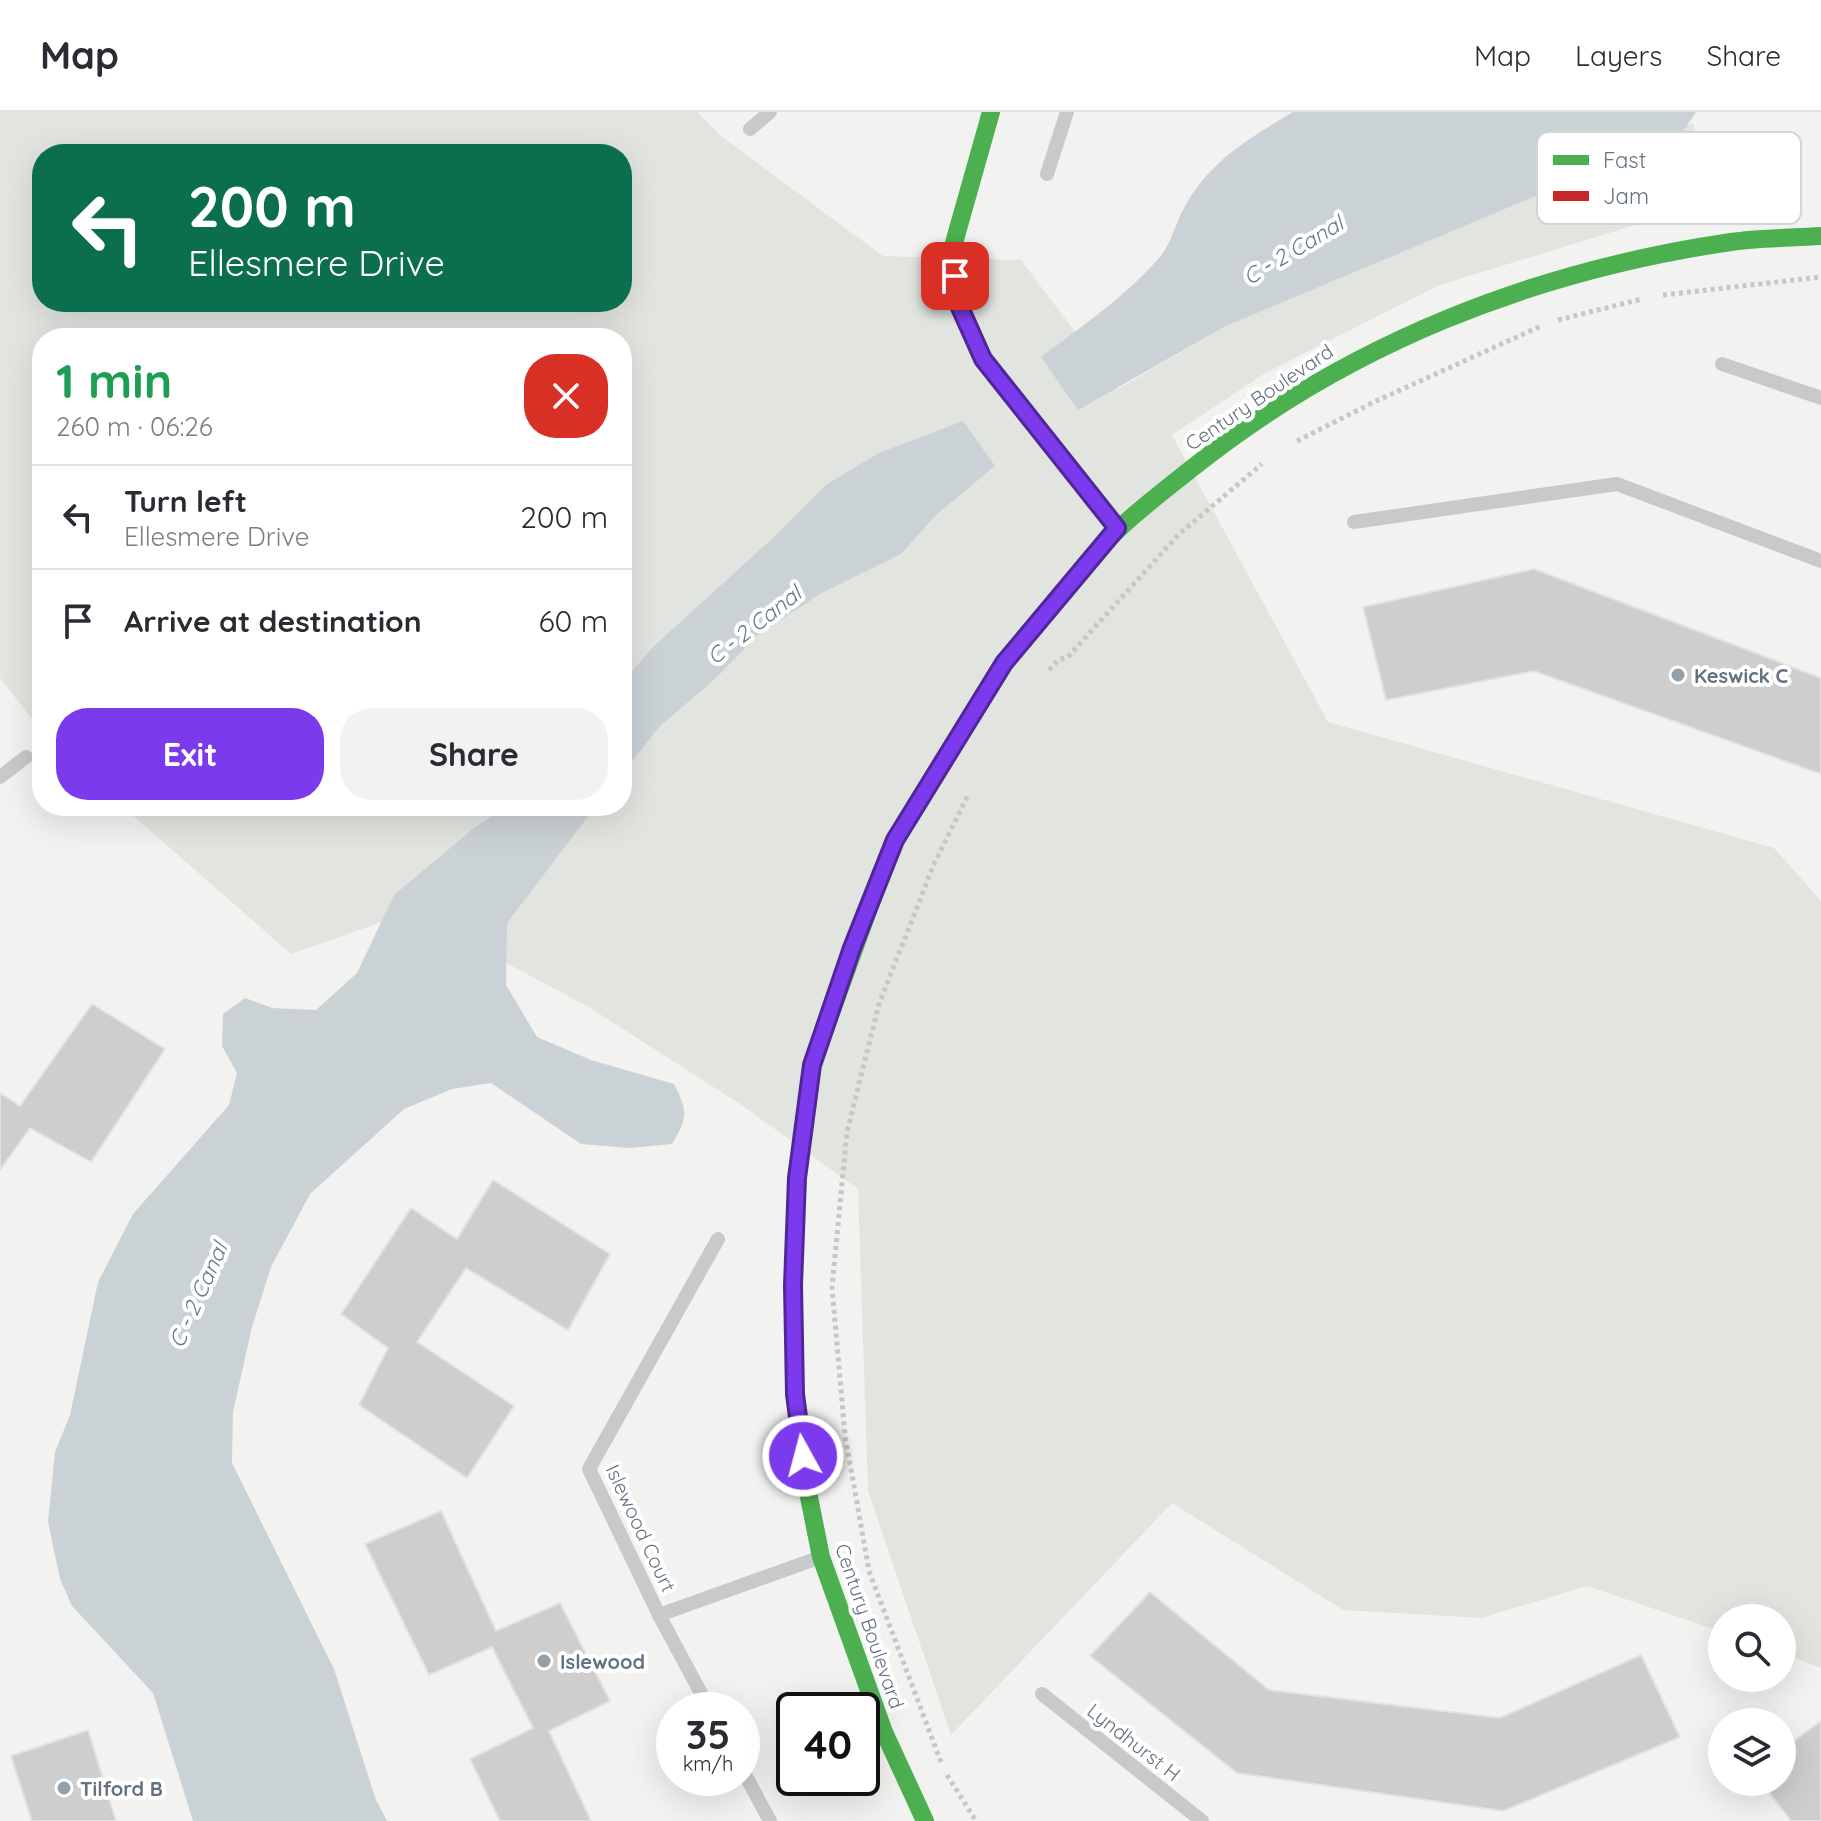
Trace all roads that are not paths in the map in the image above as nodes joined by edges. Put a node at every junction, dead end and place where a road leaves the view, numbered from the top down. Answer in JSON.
{"nodes":[{"id":1,"x":770,"y":112,"type":"edge"},
{"id":2,"x":991,"y":112,"type":"edge"},
{"id":3,"x":1067,"y":112,"type":"edge"},
{"id":4,"x":750,"y":129,"type":"dead end"},
{"id":5,"x":1047,"y":174,"type":"dead end"},
{"id":6,"x":1821,"y":236,"type":"edge"},
{"id":7,"x":1722,"y":364,"type":"dead end"},
{"id":8,"x":1821,"y":398,"type":"edge"},
{"id":9,"x":1354,"y":522,"type":"dead end"},
{"id":10,"x":1117,"y":528,"type":"junction"},
{"id":11,"x":1821,"y":561,"type":"edge"},
{"id":12,"x":26,"y":757,"type":"dead end"},
{"id":13,"x":0,"y":777,"type":"edge"},
{"id":14,"x":718,"y":1239,"type":"dead end"},
{"id":15,"x":821,"y":1557,"type":"junction"},
{"id":16,"x":659,"y":1615,"type":"junction"},
{"id":17,"x":700,"y":1692,"type":"edge"},
{"id":18,"x":1042,"y":1694,"type":"dead end"},
{"id":19,"x":757,"y":1796,"type":"edge"},
{"id":20,"x":770,"y":1821,"type":"edge"},
{"id":21,"x":925,"y":1821,"type":"edge"},
{"id":22,"x":1202,"y":1821,"type":"edge"}],
"edges":[{"from":1,"to":4,"type":"lane"},
{"from":2,"to":10,"type":"street"},
{"from":3,"to":5,"type":"lane"},
{"from":6,"to":10,"type":"street","name":"Century Boulevard"},
{"from":7,"to":8,"type":"lane"},
{"from":9,"to":11,"type":"lane"},
{"from":10,"to":15,"type":"street","name":"Century Boulevard"},
{"from":12,"to":13,"type":"lane"},
{"from":14,"to":16,"type":"lane","name":"Islewood Court"},
{"from":15,"to":16,"type":"lane"},
{"from":15,"to":21,"type":"street","name":"Century Boulevard"},
{"from":16,"to":17,"type":"lane","name":"Islewood Court"},
{"from":18,"to":22,"type":"lane","name":"Lyndhurst H"},
{"from":19,"to":20,"type":"lane"}]}
